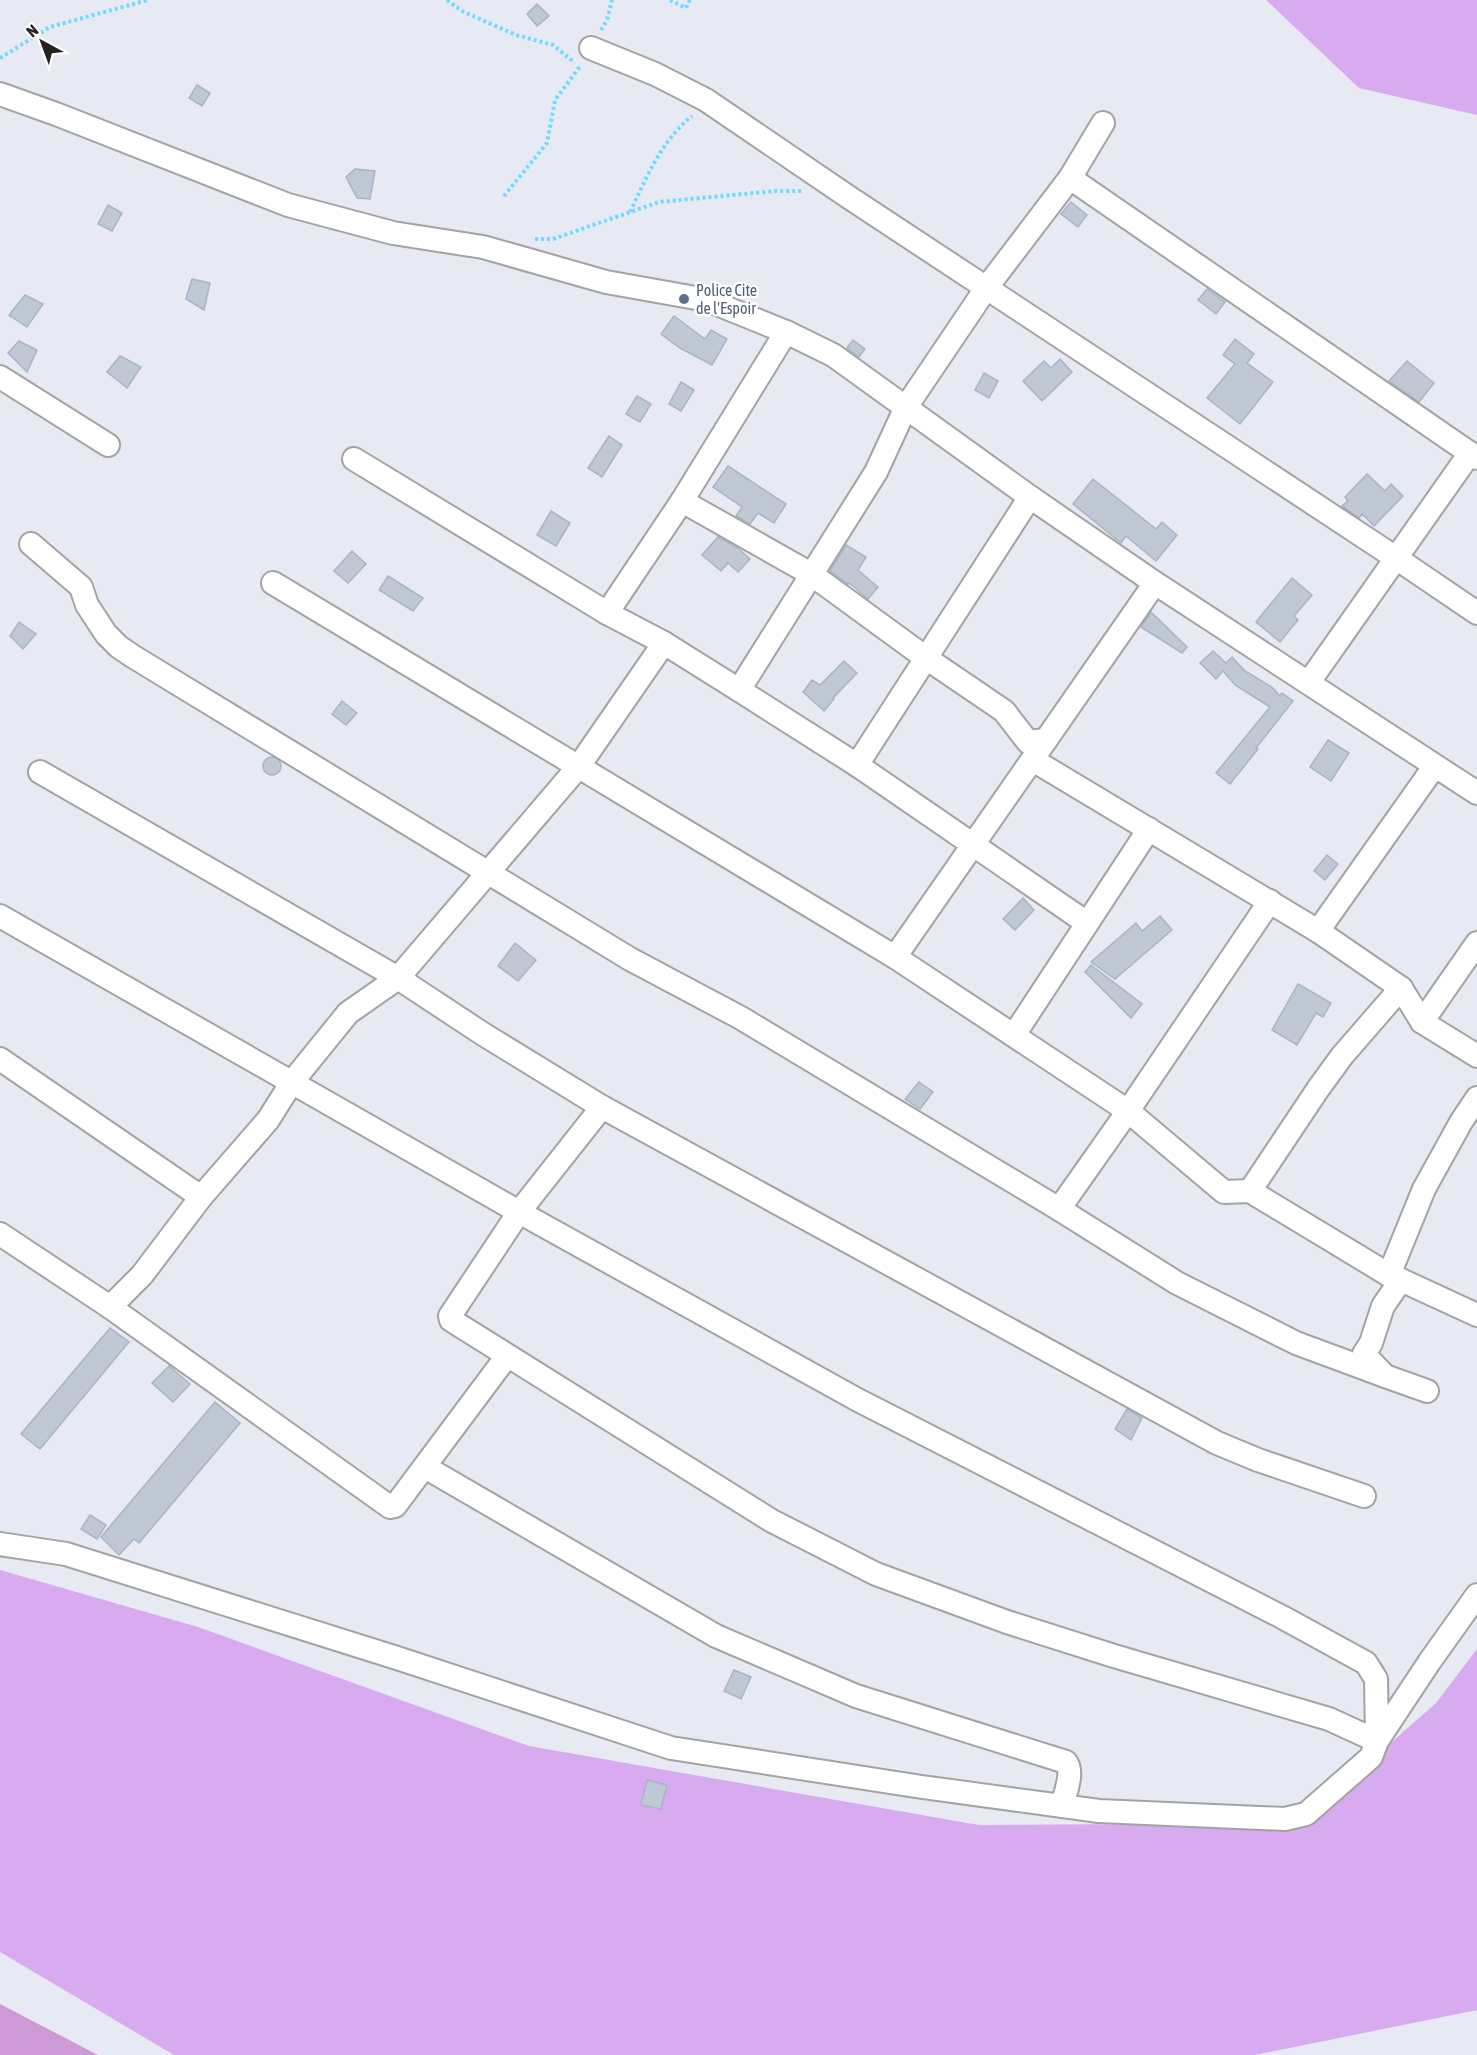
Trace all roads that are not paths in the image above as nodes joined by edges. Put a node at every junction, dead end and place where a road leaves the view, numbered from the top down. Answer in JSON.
{"nodes":[{"id":1,"x":586,"y":57,"type":"road end"},
{"id":2,"x":0,"y":94,"type":"edge"},
{"id":3,"x":1103,"y":123,"type":"dead end"},
{"id":4,"x":1070,"y":178,"type":"junction"},
{"id":5,"x":987,"y":287,"type":"junction"},
{"id":6,"x":786,"y":332,"type":"junction"},
{"id":7,"x":0,"y":377,"type":"edge"},
{"id":8,"x":906,"y":407,"type":"junction"},
{"id":9,"x":108,"y":444,"type":"dead end"},
{"id":10,"x":1473,"y":455,"type":"edge"},
{"id":11,"x":354,"y":459,"type":"dead end"},
{"id":12,"x":1030,"y":497,"type":"junction"},
{"id":13,"x":682,"y":501,"type":"junction"},
{"id":14,"x":31,"y":544,"type":"dead end"},
{"id":15,"x":1396,"y":558,"type":"junction"},
{"id":16,"x":811,"y":574,"type":"junction"},
{"id":17,"x":273,"y":583,"type":"dead end"},
{"id":18,"x":1155,"y":583,"type":"junction"},
{"id":19,"x":607,"y":613,"type":"junction"},
{"id":20,"x":1477,"y":613,"type":"edge"},
{"id":21,"x":664,"y":643,"type":"junction"},
{"id":22,"x":926,"y":658,"type":"junction"},
{"id":23,"x":1309,"y":682,"type":"junction"},
{"id":24,"x":739,"y":690,"type":"junction"},
{"id":25,"x":1046,"y":740,"type":"junction"},
{"id":26,"x":1033,"y":760,"type":"junction"},
{"id":27,"x":857,"y":765,"type":"junction"},
{"id":28,"x":579,"y":766,"type":"junction"},
{"id":29,"x":1434,"y":767,"type":"junction"},
{"id":30,"x":40,"y":772,"type":"dead end"},
{"id":31,"x":1477,"y":793,"type":"edge"},
{"id":32,"x":1149,"y":829,"type":"junction"},
{"id":33,"x":973,"y":844,"type":"junction"},
{"id":34,"x":489,"y":872,"type":"junction"},
{"id":35,"x":1270,"y":901,"type":"junction"},
{"id":36,"x":0,"y":916,"type":"edge"},
{"id":37,"x":1087,"y":923,"type":"junction"},
{"id":38,"x":1318,"y":931,"type":"junction"},
{"id":39,"x":1477,"y":943,"type":"edge"},
{"id":40,"x":895,"y":957,"type":"junction"},
{"id":41,"x":398,"y":978,"type":"junction"},
{"id":42,"x":1401,"y":988,"type":"junction"},
{"id":43,"x":1422,"y":1022,"type":"junction"},
{"id":44,"x":1014,"y":1035,"type":"junction"},
{"id":45,"x":1477,"y":1056,"type":"edge"},
{"id":46,"x":0,"y":1059,"type":"edge"},
{"id":47,"x":292,"y":1082,"type":"junction"},
{"id":48,"x":1477,"y":1098,"type":"edge"},
{"id":49,"x":602,"y":1107,"type":"junction"},
{"id":50,"x":1128,"y":1111,"type":"junction"},
{"id":51,"x":1250,"y":1191,"type":"junction"},
{"id":52,"x":201,"y":1197,"type":"junction"},
{"id":53,"x":1059,"y":1209,"type":"junction"},
{"id":54,"x":519,"y":1212,"type":"junction"},
{"id":55,"x":0,"y":1234,"type":"edge"},
{"id":56,"x":1395,"y":1277,"type":"junction"},
{"id":57,"x":110,"y":1307,"type":"junction"},
{"id":58,"x":1477,"y":1315,"type":"edge"},
{"id":59,"x":507,"y":1356,"type":"junction"},
{"id":60,"x":1385,"y":1376,"type":"junction"},
{"id":61,"x":1428,"y":1391,"type":"dead end"},
{"id":62,"x":425,"y":1467,"type":"junction"},
{"id":63,"x":1364,"y":1496,"type":"dead end"},
{"id":64,"x":0,"y":1544,"type":"edge"},
{"id":65,"x":1477,"y":1595,"type":"edge"},
{"id":66,"x":1377,"y":1741,"type":"junction"},
{"id":67,"x":1062,"y":1806,"type":"junction"}],
"edges":[{"from":1,"to":5,"type":"street"},
{"from":2,"to":6,"type":"street"},
{"from":3,"to":4,"type":"street"},
{"from":4,"to":5,"type":"street"},
{"from":4,"to":10,"type":"street"},
{"from":5,"to":8,"type":"street"},
{"from":5,"to":15,"type":"street"},
{"from":6,"to":8,"type":"street"},
{"from":6,"to":13,"type":"street"},
{"from":7,"to":9,"type":"street"},
{"from":8,"to":12,"type":"street"},
{"from":8,"to":16,"type":"street"},
{"from":10,"to":15,"type":"street"},
{"from":11,"to":19,"type":"street"},
{"from":12,"to":18,"type":"street"},
{"from":12,"to":22,"type":"street"},
{"from":13,"to":16,"type":"street"},
{"from":13,"to":19,"type":"street"},
{"from":14,"to":34,"type":"street"},
{"from":15,"to":20,"type":"street"},
{"from":15,"to":23,"type":"street"},
{"from":16,"to":22,"type":"street"},
{"from":16,"to":24,"type":"street"},
{"from":17,"to":28,"type":"street"},
{"from":18,"to":23,"type":"street"},
{"from":18,"to":25,"type":"street"},
{"from":19,"to":21,"type":"street"},
{"from":21,"to":24,"type":"street"},
{"from":21,"to":28,"type":"street"},
{"from":22,"to":25,"type":"street"},
{"from":22,"to":27,"type":"street"},
{"from":23,"to":29,"type":"street"},
{"from":24,"to":27,"type":"street"},
{"from":25,"to":26,"type":"street"},
{"from":26,"to":32,"type":"street"},
{"from":26,"to":33,"type":"street"},
{"from":27,"to":33,"type":"street"},
{"from":28,"to":34,"type":"street"},
{"from":28,"to":40,"type":"street"},
{"from":29,"to":31,"type":"street"},
{"from":29,"to":38,"type":"street"},
{"from":30,"to":41,"type":"street"},
{"from":32,"to":35,"type":"street"},
{"from":32,"to":37,"type":"street"},
{"from":33,"to":37,"type":"street"},
{"from":33,"to":40,"type":"street"},
{"from":34,"to":41,"type":"street"},
{"from":34,"to":53,"type":"street"},
{"from":35,"to":38,"type":"street"},
{"from":35,"to":50,"type":"street"},
{"from":36,"to":47,"type":"street"},
{"from":37,"to":44,"type":"street"},
{"from":38,"to":42,"type":"street"},
{"from":39,"to":43,"type":"street"},
{"from":40,"to":44,"type":"street"},
{"from":41,"to":47,"type":"street"},
{"from":41,"to":49,"type":"street"},
{"from":42,"to":43,"type":"street"},
{"from":42,"to":51,"type":"street"},
{"from":43,"to":45,"type":"street"},
{"from":44,"to":50,"type":"street"},
{"from":46,"to":52,"type":"street"},
{"from":47,"to":52,"type":"street"},
{"from":47,"to":54,"type":"street"},
{"from":48,"to":56,"type":"street"},
{"from":49,"to":54,"type":"street"},
{"from":49,"to":63,"type":"street"},
{"from":50,"to":51,"type":"street"},
{"from":50,"to":53,"type":"street"},
{"from":51,"to":56,"type":"street"},
{"from":52,"to":57,"type":"street"},
{"from":53,"to":60,"type":"street"},
{"from":54,"to":59,"type":"street"},
{"from":54,"to":66,"type":"street"},
{"from":55,"to":57,"type":"street"},
{"from":56,"to":58,"type":"street"},
{"from":56,"to":60,"type":"street"},
{"from":57,"to":62,"type":"street"},
{"from":59,"to":62,"type":"street"},
{"from":59,"to":66,"type":"street"},
{"from":60,"to":61,"type":"street"},
{"from":62,"to":67,"type":"street"},
{"from":64,"to":67,"type":"street"},
{"from":65,"to":66,"type":"street"},
{"from":66,"to":67,"type":"street"}]}
